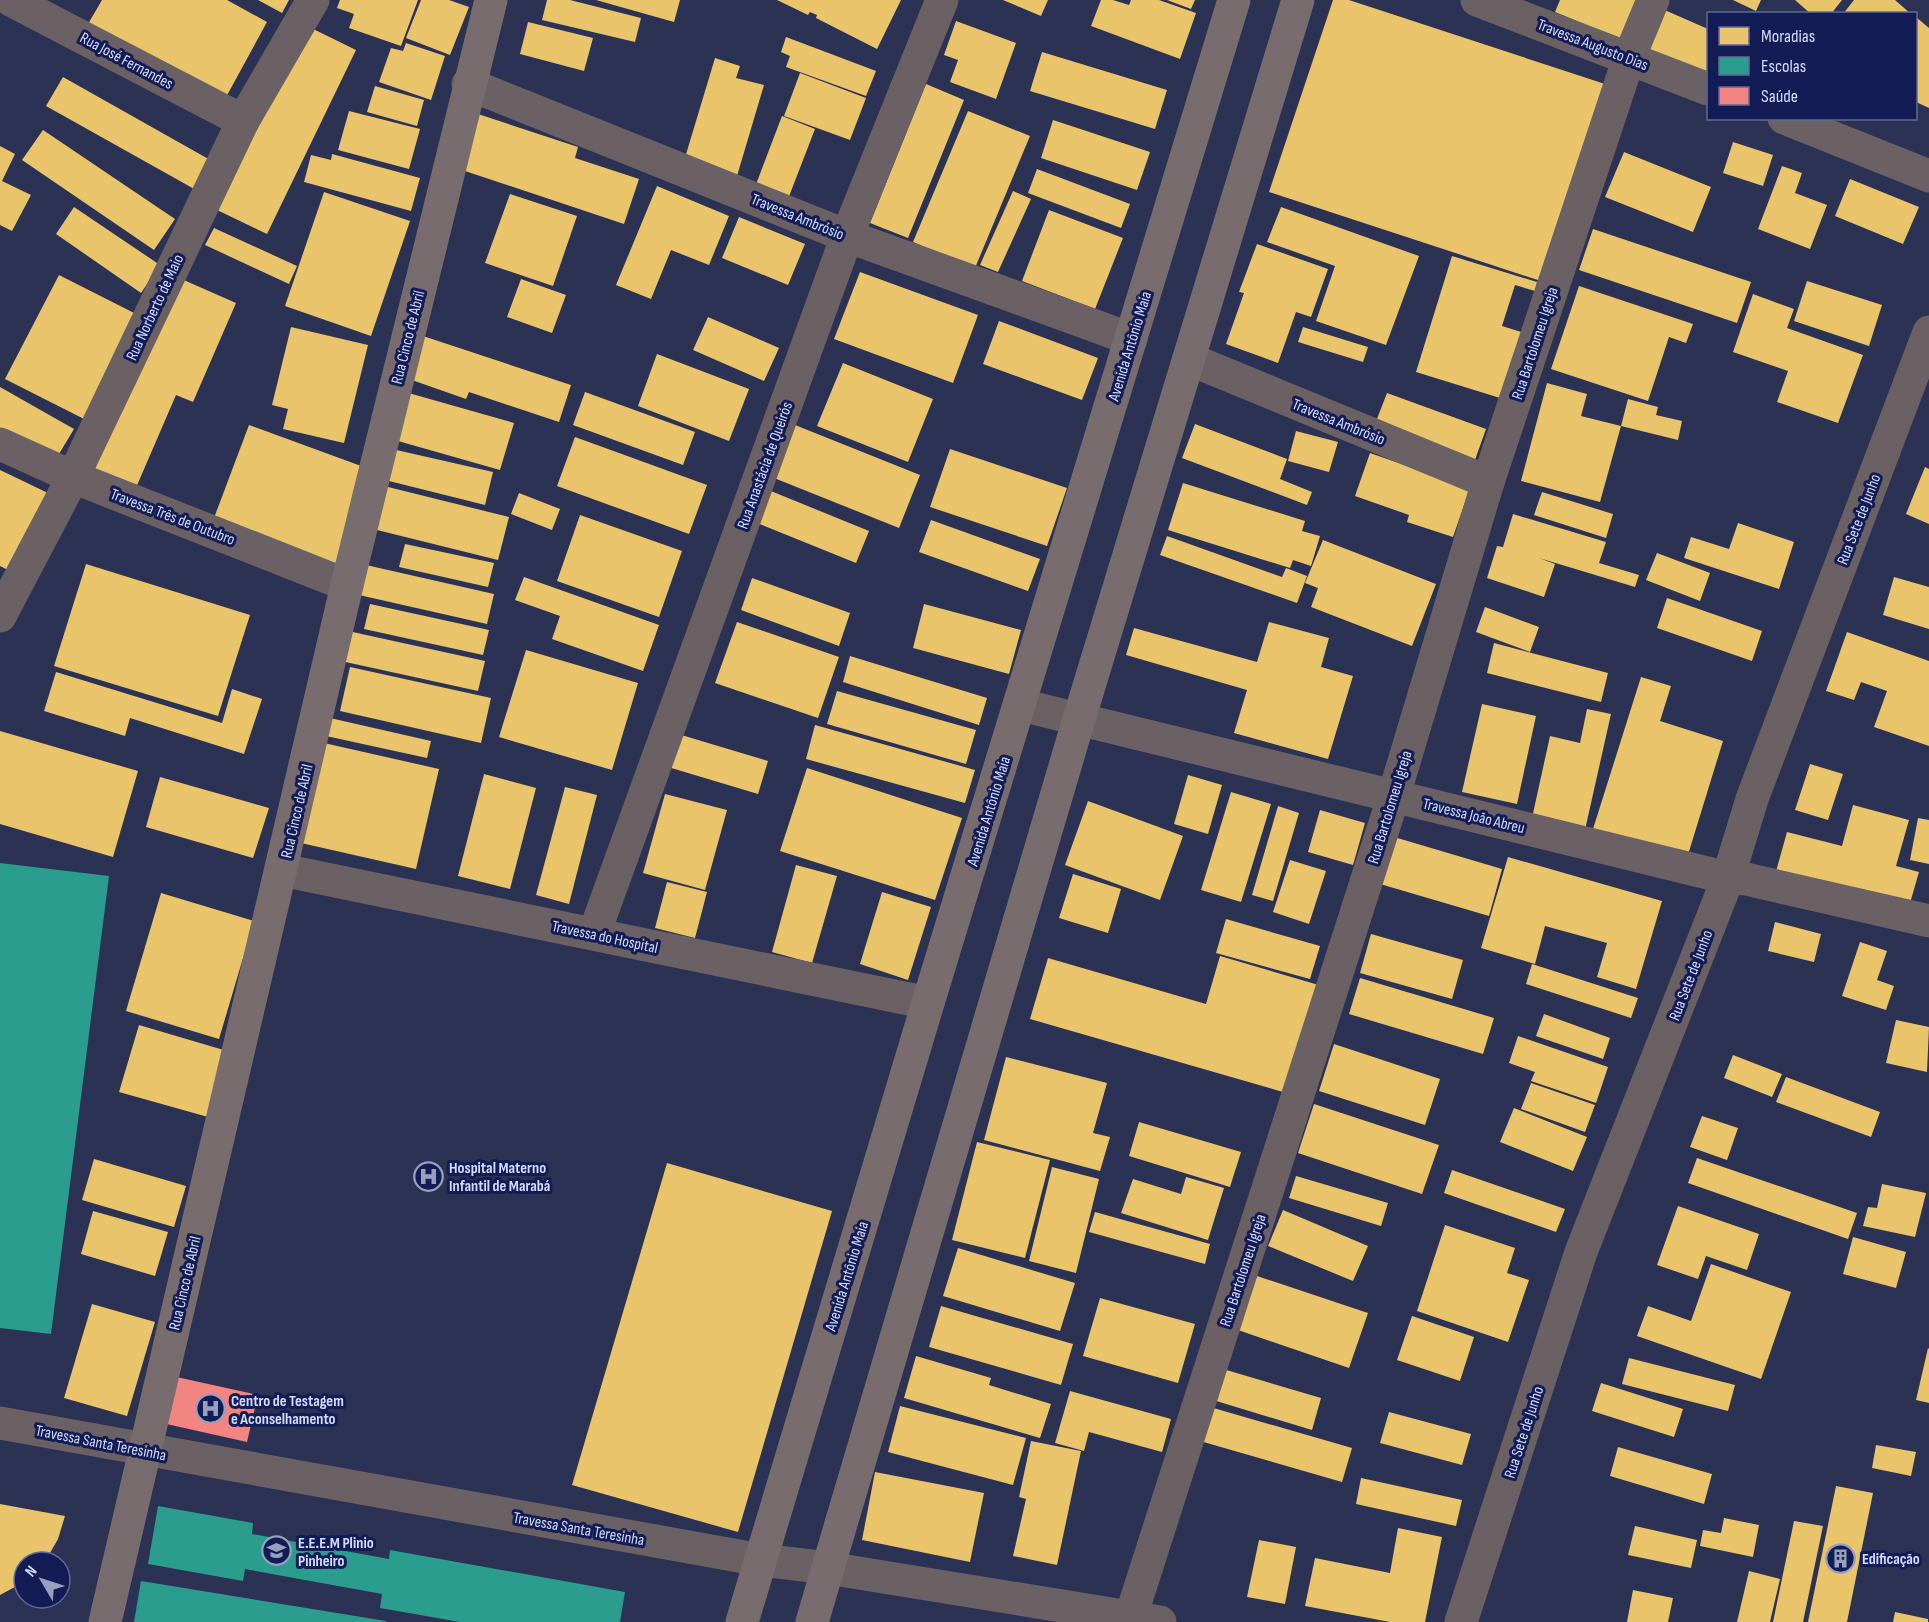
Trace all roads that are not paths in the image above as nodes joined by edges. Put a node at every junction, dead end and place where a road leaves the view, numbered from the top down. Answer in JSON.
{"nodes":[{"id":1,"x":3,"y":0,"type":"edge"},
{"id":2,"x":11,"y":0,"type":"edge"},
{"id":3,"x":313,"y":0,"type":"edge"},
{"id":4,"x":491,"y":0,"type":"edge"},
{"id":5,"x":942,"y":0,"type":"edge"},
{"id":6,"x":1234,"y":0,"type":"edge"},
{"id":7,"x":1298,"y":0,"type":"edge"},
{"id":8,"x":1477,"y":0,"type":"edge"},
{"id":9,"x":1653,"y":0,"type":"edge"},
{"id":10,"x":0,"y":10,"type":"edge"},
{"id":11,"x":1629,"y":58,"type":"junction"},
{"id":12,"x":468,"y":84,"type":"junction"},
{"id":13,"x":1707,"y":89,"type":"edge"},
{"id":14,"x":1789,"y":120,"type":"edge"},
{"id":15,"x":243,"y":121,"type":"junction"},
{"id":16,"x":1929,"y":176,"type":"edge"},
{"id":17,"x":847,"y":236,"type":"junction"},
{"id":18,"x":1929,"y":332,"type":"edge"},
{"id":19,"x":1131,"y":339,"type":"junction"},
{"id":20,"x":1189,"y":359,"type":"junction"},
{"id":21,"x":0,"y":444,"type":"edge"},
{"id":22,"x":73,"y":477,"type":"junction"},
{"id":23,"x":1488,"y":482,"type":"junction"},
{"id":24,"x":347,"y":585,"type":"junction"},
{"id":25,"x":0,"y":616,"type":"edge"},
{"id":26,"x":1021,"y":705,"type":"junction"},
{"id":27,"x":1079,"y":719,"type":"junction"},
{"id":28,"x":1394,"y":795,"type":"junction"},
{"id":29,"x":282,"y":870,"type":"junction"},
{"id":30,"x":1728,"y":878,"type":"junction"},
{"id":31,"x":1929,"y":921,"type":"edge"},
{"id":32,"x":594,"y":934,"type":"junction"},
{"id":33,"x":928,"y":1003,"type":"junction"},
{"id":34,"x":0,"y":1423,"type":"edge"},
{"id":35,"x":144,"y":1451,"type":"junction"},
{"id":36,"x":762,"y":1560,"type":"junction"},
{"id":37,"x":828,"y":1568,"type":"junction"},
{"id":38,"x":1146,"y":1619,"type":"edge"},
{"id":39,"x":105,"y":1622,"type":"edge"},
{"id":40,"x":742,"y":1622,"type":"edge"},
{"id":41,"x":812,"y":1622,"type":"edge"},
{"id":42,"x":1461,"y":1622,"type":"edge"}],
"edges":[{"from":1,"to":10,"type":"street"},
{"from":2,"to":15,"type":"street","name":"Rua José Fernandes"},
{"from":3,"to":15,"type":"street","name":"Rua Norberto de Maio"},
{"from":4,"to":12,"type":"main road","name":"Rua Cinco de Abril"},
{"from":5,"to":17,"type":"street","name":"Rua Anastácia de Queirós"},
{"from":6,"to":19,"type":"main road","name":"Avenida Antônio Maia"},
{"from":7,"to":20,"type":"main road"},
{"from":8,"to":11,"type":"street","name":"Travessa Augusto Dias"},
{"from":9,"to":11,"type":"street","name":"Rua Bartolomeu Igreja"},
{"from":11,"to":13,"type":"street","name":"Travessa Augusto Dias"},
{"from":11,"to":23,"type":"street","name":"Rua Bartolomeu Igreja"},
{"from":12,"to":17,"type":"street","name":"Travessa Ambrósio"},
{"from":12,"to":24,"type":"main road","name":"Rua Cinco de Abril"},
{"from":14,"to":16,"type":"street"},
{"from":15,"to":22,"type":"street","name":"Rua Norberto de Maio"},
{"from":17,"to":19,"type":"street","name":"Travessa Ambrósio"},
{"from":17,"to":32,"type":"street","name":"Rua Anastácia de Queirós"},
{"from":18,"to":30,"type":"street","name":"Rua Sete de Junho"},
{"from":19,"to":26,"type":"main road","name":"Avenida Antônio Maia"},
{"from":20,"to":23,"type":"street","name":"Travessa Ambrósio"},
{"from":20,"to":27,"type":"main road"},
{"from":21,"to":22,"type":"street","name":"Travessa Três de Outubro"},
{"from":22,"to":24,"type":"street","name":"Travessa Três de Outubro"},
{"from":22,"to":25,"type":"street","name":"Rua Norberto de Maio"},
{"from":23,"to":28,"type":"street","name":"Rua Bartolomeu Igreja"},
{"from":24,"to":29,"type":"main road","name":"Rua Cinco de Abril"},
{"from":26,"to":27,"type":"street","name":"Travessa João Abreu"},
{"from":26,"to":33,"type":"main road","name":"Avenida Antônio Maia"},
{"from":27,"to":28,"type":"street","name":"Travessa João Abreu"},
{"from":27,"to":37,"type":"main road"},
{"from":28,"to":30,"type":"street","name":"Travessa João Abreu"},
{"from":28,"to":38,"type":"street","name":"Rua Bartolomeu Igreja"},
{"from":29,"to":32,"type":"street","name":"Travessa do Hospital"},
{"from":29,"to":35,"type":"main road","name":"Rua Cinco de Abril"},
{"from":30,"to":31,"type":"street","name":"Travessa João Abreu"},
{"from":30,"to":42,"type":"street","name":"Rua Sete de Junho"},
{"from":32,"to":33,"type":"street","name":"Travessa do Hospital"},
{"from":33,"to":36,"type":"main road","name":"Avenida Antônio Maia"},
{"from":34,"to":35,"type":"street","name":"Travessa Santa Teresinha"},
{"from":35,"to":36,"type":"street","name":"Travessa Santa Teresinha"},
{"from":35,"to":39,"type":"main road","name":"Rua Cinco de Abril"},
{"from":36,"to":37,"type":"street","name":"Travessa Santa Teresinha"},
{"from":36,"to":40,"type":"main road","name":"Avenida Antônio Maia"},
{"from":37,"to":38,"type":"street","name":"Travessa Santa Teresinha"},
{"from":37,"to":41,"type":"main road"}]}
